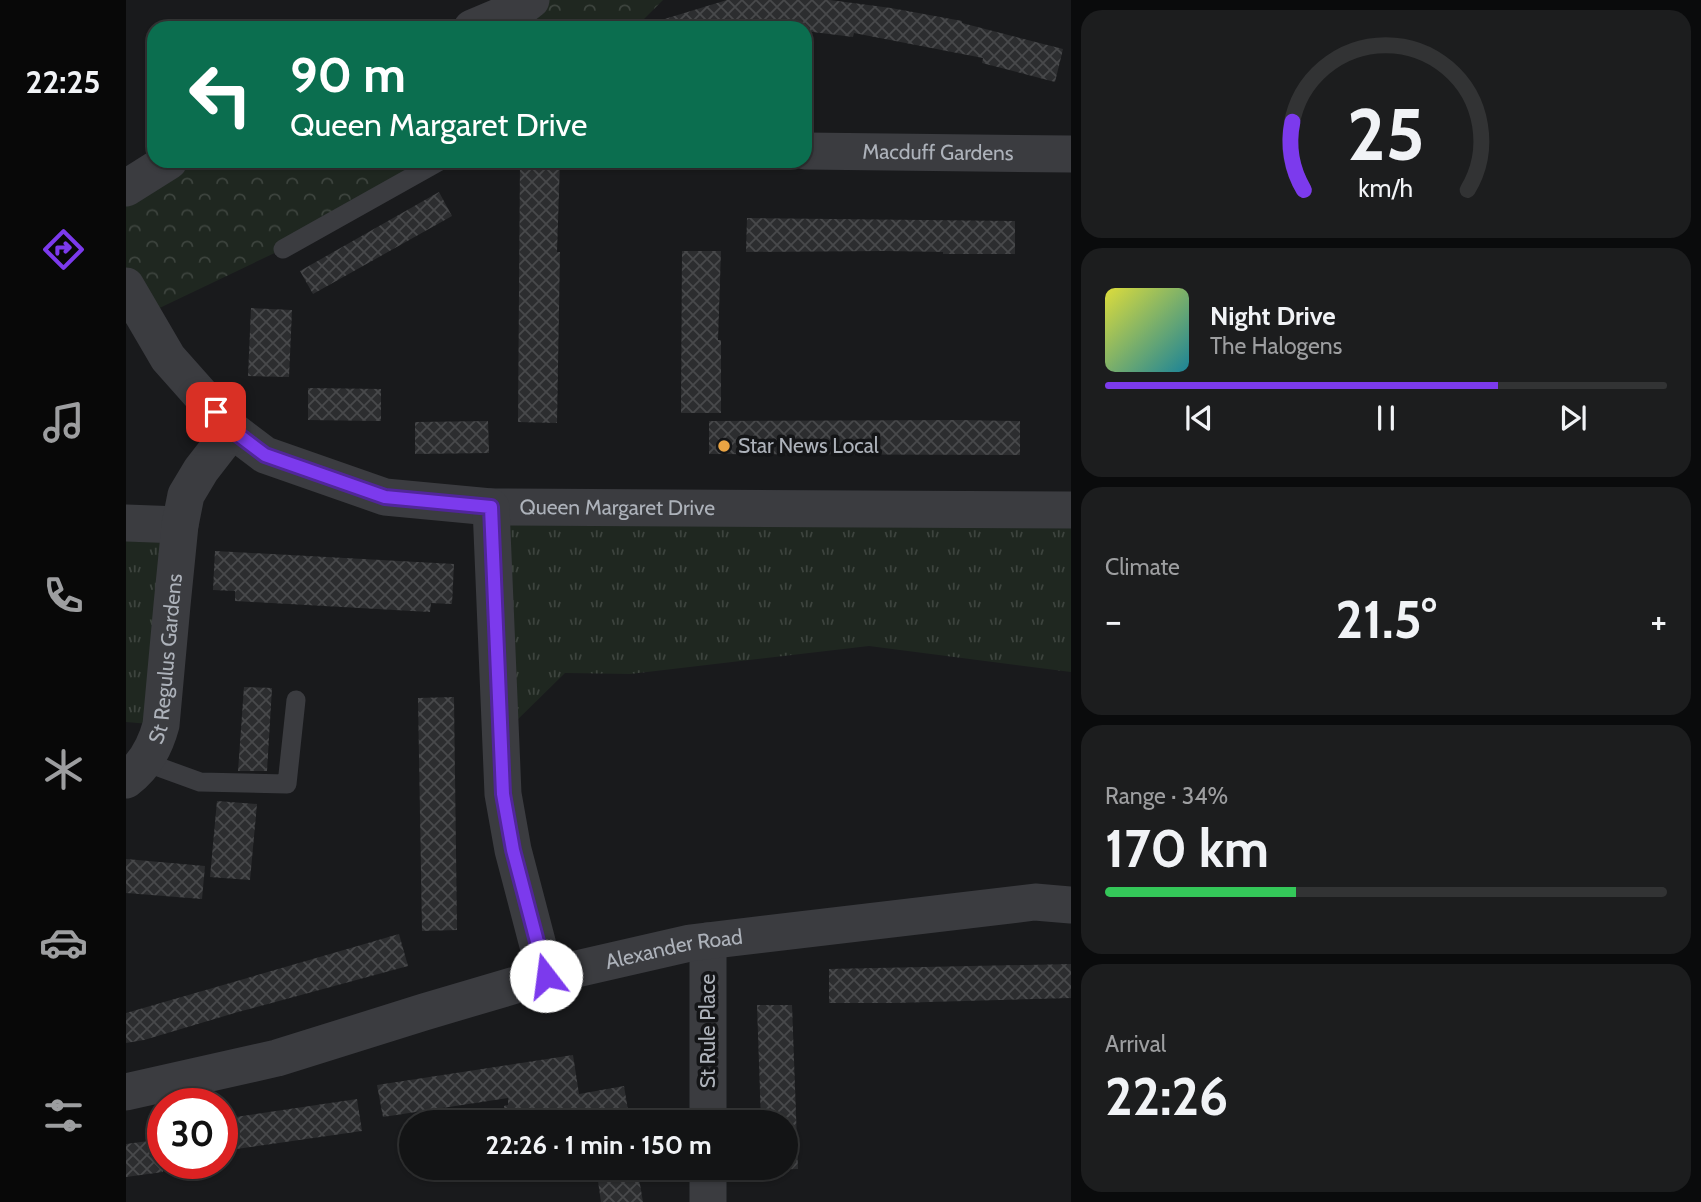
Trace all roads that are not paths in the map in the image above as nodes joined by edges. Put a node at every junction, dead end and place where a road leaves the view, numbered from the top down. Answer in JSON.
{"nodes":[{"id":1,"x":531,"y":12,"type":"edge"},
{"id":2,"x":498,"y":21,"type":"edge"},
{"id":3,"x":812,"y":151,"type":"edge"},
{"id":4,"x":1071,"y":155,"type":"edge"},
{"id":5,"x":158,"y":168,"type":"edge"},
{"id":6,"x":428,"y":168,"type":"edge"},
{"id":7,"x":126,"y":188,"type":"edge"},
{"id":8,"x":283,"y":249,"type":"dead end"},
{"id":9,"x":126,"y":286,"type":"edge"},
{"id":10,"x":232,"y":430,"type":"junction"},
{"id":11,"x":491,"y":507,"type":"junction"},
{"id":12,"x":1071,"y":510,"type":"edge"},
{"id":13,"x":126,"y":523,"type":"edge"},
{"id":14,"x":180,"y":525,"type":"junction"},
{"id":15,"x":296,"y":700,"type":"dead end"},
{"id":16,"x":135,"y":771,"type":"edge"},
{"id":17,"x":1071,"y":905,"type":"edge"},
{"id":18,"x":708,"y":941,"type":"junction"},
{"id":19,"x":546,"y":976,"type":"junction"},
{"id":20,"x":126,"y":1092,"type":"edge"},
{"id":21,"x":708,"y":1110,"type":"edge"},
{"id":22,"x":708,"y":1180,"type":"edge"},
{"id":23,"x":708,"y":1202,"type":"edge"}],
"edges":[{"from":1,"to":2,"type":"street"},
{"from":3,"to":4,"type":"street","name":"Macduff Gardens"},
{"from":5,"to":7,"type":"street"},
{"from":6,"to":8,"type":"lane"},
{"from":9,"to":10,"type":"street","name":"Queen Margaret Drive"},
{"from":10,"to":11,"type":"street","name":"Queen Margaret Drive"},
{"from":10,"to":14,"type":"street","name":"St Regulus Gardens"},
{"from":11,"to":12,"type":"street","name":"Queen Margaret Drive"},
{"from":11,"to":19,"type":"street"},
{"from":13,"to":14,"type":"street"},
{"from":14,"to":16,"type":"street","name":"St Regulus Gardens"},
{"from":15,"to":16,"type":"lane"},
{"from":17,"to":18,"type":"street","name":"Alexander Road"},
{"from":18,"to":19,"type":"street","name":"Alexander Road"},
{"from":18,"to":21,"type":"street","name":"St Rule Place"},
{"from":19,"to":20,"type":"street","name":"Alexander Road"},
{"from":22,"to":23,"type":"street"}]}
